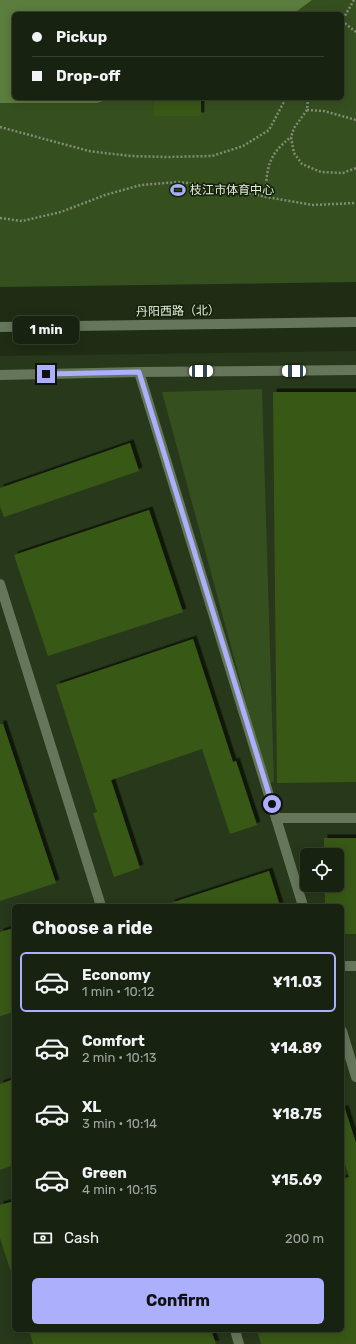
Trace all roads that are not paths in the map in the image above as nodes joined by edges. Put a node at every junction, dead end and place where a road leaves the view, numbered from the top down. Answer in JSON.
{"nodes":[{"id":1,"x":356,"y":322,"type":"edge"},
{"id":2,"x":0,"y":327,"type":"edge"},
{"id":3,"x":356,"y":370,"type":"edge"},
{"id":4,"x":139,"y":372,"type":"junction"},
{"id":5,"x":0,"y":375,"type":"edge"},
{"id":6,"x":0,"y":584,"type":"edge"},
{"id":7,"x":276,"y":818,"type":"junction"},
{"id":8,"x":356,"y":818,"type":"edge"},
{"id":9,"x":101,"y":904,"type":"edge"},
{"id":10,"x":302,"y":904,"type":"edge"},
{"id":11,"x":344,"y":966,"type":"edge"},
{"id":12,"x":356,"y":966,"type":"edge"},
{"id":13,"x":344,"y":1037,"type":"edge"},
{"id":14,"x":356,"y":1076,"type":"edge"},
{"id":15,"x":236,"y":1332,"type":"edge"},
{"id":16,"x":239,"y":1344,"type":"edge"}],
"edges":[{"from":1,"to":2,"type":"street","name":"丹阳西路（北）"},
{"from":3,"to":4,"type":"street"},
{"from":4,"to":5,"type":"street"},
{"from":4,"to":7,"type":"street"},
{"from":6,"to":9,"type":"street"},
{"from":7,"to":8,"type":"street"},
{"from":7,"to":10,"type":"street"},
{"from":11,"to":12,"type":"street"},
{"from":13,"to":14,"type":"street"},
{"from":15,"to":16,"type":"street"}]}
